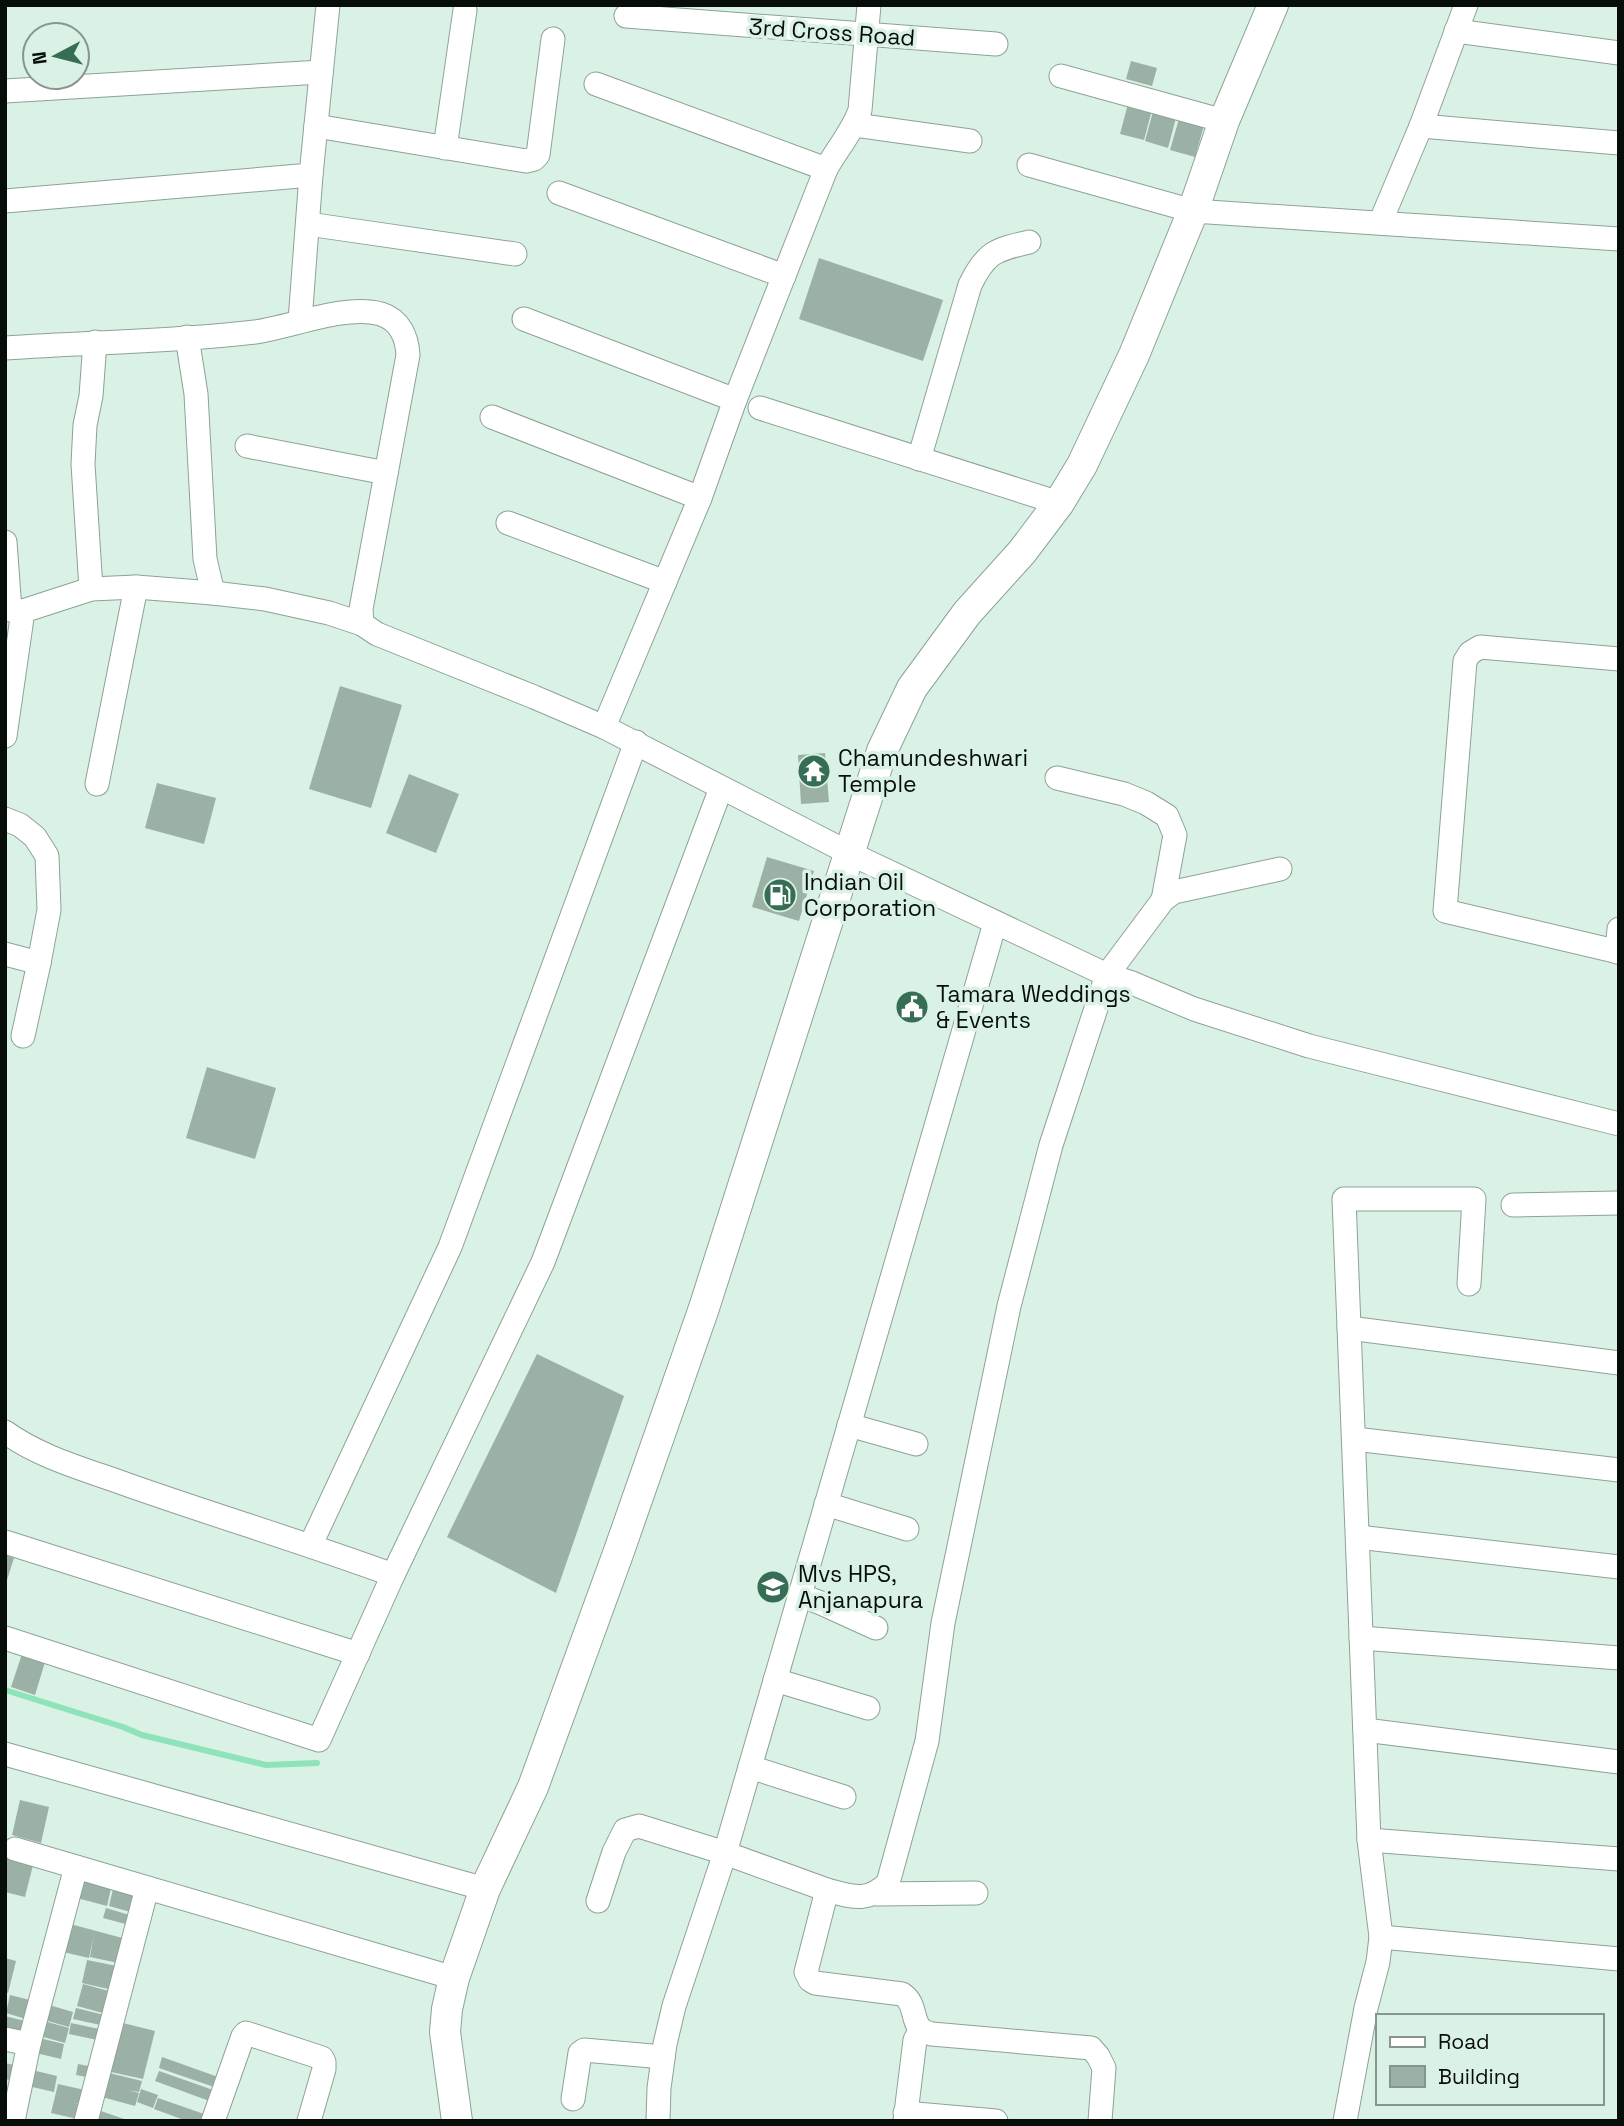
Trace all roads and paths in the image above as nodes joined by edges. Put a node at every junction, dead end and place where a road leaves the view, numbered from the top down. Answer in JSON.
{"nodes":[{"id":1,"x":328,"y":5,"type":"edge"},
{"id":2,"x":869,"y":5,"type":"edge"},
{"id":3,"x":1273,"y":5,"type":"edge"},
{"id":4,"x":1466,"y":5,"type":"edge"},
{"id":5,"x":466,"y":10,"type":"dead end"},
{"id":6,"x":626,"y":16,"type":"dead end"},
{"id":7,"x":1456,"y":31,"type":"junction"},
{"id":8,"x":867,"y":35,"type":"junction"},
{"id":9,"x":553,"y":38,"type":"dead end"},
{"id":10,"x":996,"y":44,"type":"dead end"},
{"id":11,"x":1619,"y":52,"type":"edge"},
{"id":12,"x":321,"y":72,"type":"junction"},
{"id":13,"x":1060,"y":76,"type":"dead end"},
{"id":14,"x":596,"y":84,"type":"dead end"},
{"id":15,"x":5,"y":91,"type":"edge"},
{"id":16,"x":1224,"y":121,"type":"junction"},
{"id":17,"x":855,"y":125,"type":"junction"},
{"id":18,"x":1421,"y":125,"type":"junction"},
{"id":19,"x":316,"y":126,"type":"junction"},
{"id":20,"x":970,"y":141,"type":"dead end"},
{"id":21,"x":1619,"y":143,"type":"edge"},
{"id":22,"x":445,"y":148,"type":"junction"},
{"id":23,"x":831,"y":159,"type":"junction"},
{"id":24,"x":1029,"y":165,"type":"dead end"},
{"id":25,"x":312,"y":175,"type":"junction"},
{"id":26,"x":559,"y":192,"type":"dead end"},
{"id":27,"x":5,"y":201,"type":"edge"},
{"id":28,"x":1193,"y":211,"type":"junction"},
{"id":29,"x":1380,"y":223,"type":"junction"},
{"id":30,"x":307,"y":224,"type":"junction"},
{"id":31,"x":1619,"y":239,"type":"edge"},
{"id":32,"x":1029,"y":242,"type":"dead end"},
{"id":33,"x":515,"y":254,"type":"dead end"},
{"id":34,"x":784,"y":276,"type":"junction"},
{"id":35,"x":524,"y":319,"type":"dead end"},
{"id":36,"x":300,"y":321,"type":"junction"},
{"id":37,"x":187,"y":337,"type":"junction"},
{"id":38,"x":95,"y":342,"type":"junction"},
{"id":39,"x":5,"y":348,"type":"edge"},
{"id":40,"x":735,"y":400,"type":"junction"},
{"id":41,"x":761,"y":408,"type":"dead end"},
{"id":42,"x":492,"y":417,"type":"dead end"},
{"id":43,"x":247,"y":446,"type":"dead end"},
{"id":44,"x":919,"y":459,"type":"junction"},
{"id":45,"x":386,"y":473,"type":"junction"},
{"id":46,"x":700,"y":498,"type":"junction"},
{"id":47,"x":1059,"y":503,"type":"junction"},
{"id":48,"x":508,"y":523,"type":"dead end"},
{"id":49,"x":5,"y":542,"type":"edge"},
{"id":50,"x":665,"y":582,"type":"junction"},
{"id":51,"x":136,"y":587,"type":"junction"},
{"id":52,"x":91,"y":589,"type":"junction"},
{"id":53,"x":214,"y":593,"type":"junction"},
{"id":54,"x":13,"y":610,"type":"edge"},
{"id":55,"x":362,"y":624,"type":"junction"},
{"id":56,"x":1619,"y":659,"type":"edge"},
{"id":57,"x":604,"y":727,"type":"junction"},
{"id":58,"x":5,"y":736,"type":"edge"},
{"id":59,"x":636,"y":742,"type":"junction"},
{"id":60,"x":1057,"y":778,"type":"dead end"},
{"id":61,"x":97,"y":784,"type":"dead end"},
{"id":62,"x":721,"y":788,"type":"junction"},
{"id":63,"x":5,"y":819,"type":"edge"},
{"id":64,"x":849,"y":853,"type":"junction"},
{"id":65,"x":1280,"y":869,"type":"dead end"},
{"id":66,"x":1163,"y":900,"type":"junction"},
{"id":67,"x":995,"y":923,"type":"junction"},
{"id":68,"x":1618,"y":944,"type":"edge"},
{"id":69,"x":5,"y":954,"type":"edge"},
{"id":70,"x":40,"y":964,"type":"junction"},
{"id":71,"x":1107,"y":975,"type":"junction"},
{"id":72,"x":23,"y":1036,"type":"dead end"},
{"id":73,"x":1619,"y":1125,"type":"edge"},
{"id":74,"x":1619,"y":1203,"type":"edge"},
{"id":75,"x":1513,"y":1205,"type":"dead end"},
{"id":76,"x":1469,"y":1284,"type":"dead end"},
{"id":77,"x":1349,"y":1328,"type":"junction"},
{"id":78,"x":1619,"y":1363,"type":"edge"},
{"id":79,"x":849,"y":1425,"type":"junction"},
{"id":80,"x":5,"y":1432,"type":"edge"},
{"id":81,"x":1355,"y":1439,"type":"junction"},
{"id":82,"x":916,"y":1444,"type":"dead end"},
{"id":83,"x":1619,"y":1470,"type":"edge"},
{"id":84,"x":826,"y":1504,"type":"junction"},
{"id":85,"x":907,"y":1529,"type":"dead end"},
{"id":86,"x":1358,"y":1537,"type":"junction"},
{"id":87,"x":5,"y":1542,"type":"edge"},
{"id":88,"x":311,"y":1544,"type":"junction"},
{"id":89,"x":1619,"y":1567,"type":"edge"},
{"id":90,"x":393,"y":1575,"type":"junction"},
{"id":91,"x":799,"y":1595,"type":"junction"},
{"id":92,"x":877,"y":1628,"type":"dead end"},
{"id":93,"x":5,"y":1638,"type":"edge"},
{"id":94,"x":1361,"y":1638,"type":"junction"},
{"id":95,"x":358,"y":1654,"type":"junction"},
{"id":96,"x":1619,"y":1658,"type":"edge"},
{"id":97,"x":775,"y":1680,"type":"junction"},
{"id":98,"x":868,"y":1707,"type":"dead end"},
{"id":99,"x":1365,"y":1730,"type":"junction"},
{"id":100,"x":5,"y":1754,"type":"edge"},
{"id":101,"x":1619,"y":1762,"type":"edge"},
{"id":102,"x":750,"y":1767,"type":"junction"},
{"id":103,"x":844,"y":1797,"type":"dead end"},
{"id":104,"x":1369,"y":1840,"type":"junction"},
{"id":105,"x":15,"y":1849,"type":"dead end"},
{"id":106,"x":724,"y":1853,"type":"junction"},
{"id":107,"x":1619,"y":1859,"type":"edge"},
{"id":108,"x":76,"y":1867,"type":"junction"},
{"id":109,"x":148,"y":1888,"type":"junction"},
{"id":110,"x":485,"y":1889,"type":"junction"},
{"id":111,"x":827,"y":1890,"type":"junction"},
{"id":112,"x":976,"y":1893,"type":"dead end"},
{"id":113,"x":877,"y":1894,"type":"junction"},
{"id":114,"x":598,"y":1902,"type":"dead end"},
{"id":115,"x":1381,"y":1937,"type":"junction"},
{"id":116,"x":1619,"y":1959,"type":"edge"},
{"id":117,"x":454,"y":1978,"type":"junction"},
{"id":118,"x":921,"y":2029,"type":"junction"},
{"id":119,"x":5,"y":2039,"type":"edge"},
{"id":120,"x":29,"y":2044,"type":"junction"},
{"id":121,"x":663,"y":2057,"type":"junction"},
{"id":122,"x":573,"y":2099,"type":"dead end"},
{"id":123,"x":905,"y":2117,"type":"edge"},
{"id":124,"x":13,"y":2121,"type":"edge"},
{"id":125,"x":86,"y":2121,"type":"edge"},
{"id":126,"x":213,"y":2121,"type":"edge"},
{"id":127,"x":309,"y":2121,"type":"edge"},
{"id":128,"x":457,"y":2121,"type":"edge"},
{"id":129,"x":658,"y":2121,"type":"edge"},
{"id":130,"x":996,"y":2121,"type":"edge"},
{"id":131,"x":1100,"y":2121,"type":"edge"},
{"id":132,"x":1345,"y":2121,"type":"edge"}],
"edges":[{"from":1,"to":12,"type":"street"},
{"from":2,"to":8,"type":"street"},
{"from":3,"to":16,"type":"street"},
{"from":4,"to":7,"type":"street"},
{"from":5,"to":22,"type":"street"},
{"from":6,"to":8,"type":"street","name":"3rd Cross Road"},
{"from":7,"to":11,"type":"street"},
{"from":7,"to":18,"type":"street"},
{"from":8,"to":10,"type":"street","name":"3rd Cross Road"},
{"from":8,"to":17,"type":"street"},
{"from":9,"to":22,"type":"street"},
{"from":12,"to":15,"type":"street"},
{"from":12,"to":19,"type":"street"},
{"from":13,"to":16,"type":"street"},
{"from":14,"to":23,"type":"street"},
{"from":16,"to":28,"type":"street"},
{"from":17,"to":20,"type":"street"},
{"from":17,"to":23,"type":"street"},
{"from":18,"to":21,"type":"street"},
{"from":18,"to":29,"type":"street"},
{"from":19,"to":22,"type":"street"},
{"from":19,"to":25,"type":"street"},
{"from":23,"to":34,"type":"street"},
{"from":24,"to":28,"type":"street"},
{"from":25,"to":27,"type":"street"},
{"from":25,"to":30,"type":"street"},
{"from":26,"to":34,"type":"street"},
{"from":28,"to":29,"type":"street"},
{"from":28,"to":47,"type":"street"},
{"from":29,"to":31,"type":"street"},
{"from":30,"to":33,"type":"street"},
{"from":30,"to":36,"type":"street"},
{"from":32,"to":44,"type":"street"},
{"from":34,"to":40,"type":"street"},
{"from":35,"to":40,"type":"street"},
{"from":36,"to":37,"type":"street"},
{"from":36,"to":45,"type":"street"},
{"from":37,"to":38,"type":"street"},
{"from":37,"to":53,"type":"street"},
{"from":38,"to":39,"type":"street"},
{"from":38,"to":52,"type":"street"},
{"from":40,"to":46,"type":"street"},
{"from":41,"to":44,"type":"street"},
{"from":42,"to":46,"type":"street"},
{"from":43,"to":45,"type":"street"},
{"from":44,"to":47,"type":"street"},
{"from":45,"to":55,"type":"street"},
{"from":46,"to":50,"type":"street"},
{"from":47,"to":64,"type":"street"},
{"from":48,"to":50,"type":"street"},
{"from":49,"to":54,"type":"street"},
{"from":50,"to":57,"type":"street"},
{"from":51,"to":52,"type":"street"},
{"from":51,"to":53,"type":"street"},
{"from":51,"to":61,"type":"street"},
{"from":52,"to":54,"type":"street"},
{"from":53,"to":55,"type":"street"},
{"from":54,"to":58,"type":"street"},
{"from":55,"to":57,"type":"street"},
{"from":56,"to":68,"type":"street"},
{"from":57,"to":59,"type":"street"},
{"from":59,"to":62,"type":"street"},
{"from":59,"to":88,"type":"street"},
{"from":60,"to":66,"type":"street"},
{"from":62,"to":64,"type":"street"},
{"from":62,"to":90,"type":"street"},
{"from":63,"to":70,"type":"street"},
{"from":64,"to":67,"type":"street"},
{"from":64,"to":110,"type":"street"},
{"from":65,"to":66,"type":"street"},
{"from":66,"to":71,"type":"street"},
{"from":67,"to":71,"type":"street"},
{"from":67,"to":79,"type":"street"},
{"from":69,"to":70,"type":"street"},
{"from":70,"to":72,"type":"street"},
{"from":71,"to":73,"type":"street"},
{"from":71,"to":113,"type":"street"},
{"from":74,"to":75,"type":"street"},
{"from":76,"to":77,"type":"street"},
{"from":77,"to":78,"type":"street"},
{"from":77,"to":81,"type":"street"},
{"from":79,"to":82,"type":"street"},
{"from":79,"to":84,"type":"street"},
{"from":80,"to":88,"type":"street"},
{"from":81,"to":83,"type":"street"},
{"from":81,"to":86,"type":"street"},
{"from":84,"to":85,"type":"street"},
{"from":84,"to":91,"type":"street"},
{"from":86,"to":89,"type":"street"},
{"from":86,"to":94,"type":"street"},
{"from":87,"to":95,"type":"street"},
{"from":88,"to":90,"type":"street"},
{"from":90,"to":95,"type":"street"},
{"from":91,"to":92,"type":"street"},
{"from":91,"to":97,"type":"street"},
{"from":93,"to":95,"type":"street"},
{"from":94,"to":96,"type":"street"},
{"from":94,"to":99,"type":"street"},
{"from":97,"to":98,"type":"street"},
{"from":97,"to":102,"type":"street"},
{"from":99,"to":101,"type":"street"},
{"from":99,"to":104,"type":"street"},
{"from":100,"to":110,"type":"street"},
{"from":102,"to":103,"type":"street"},
{"from":102,"to":106,"type":"street"},
{"from":104,"to":107,"type":"street"},
{"from":104,"to":115,"type":"street"},
{"from":105,"to":108,"type":"street"},
{"from":106,"to":111,"type":"street"},
{"from":106,"to":114,"type":"street"},
{"from":106,"to":121,"type":"street"},
{"from":108,"to":109,"type":"street"},
{"from":108,"to":120,"type":"street"},
{"from":109,"to":117,"type":"street"},
{"from":109,"to":125,"type":"street"},
{"from":110,"to":117,"type":"street"},
{"from":111,"to":113,"type":"street"},
{"from":111,"to":118,"type":"street"},
{"from":112,"to":113,"type":"street"},
{"from":115,"to":116,"type":"street"},
{"from":115,"to":132,"type":"street"},
{"from":117,"to":128,"type":"street"},
{"from":118,"to":123,"type":"street"},
{"from":118,"to":131,"type":"street"},
{"from":119,"to":120,"type":"street"},
{"from":120,"to":124,"type":"street"},
{"from":121,"to":122,"type":"street"},
{"from":121,"to":129,"type":"street"},
{"from":123,"to":130,"type":"street"},
{"from":126,"to":127,"type":"street"}]}
